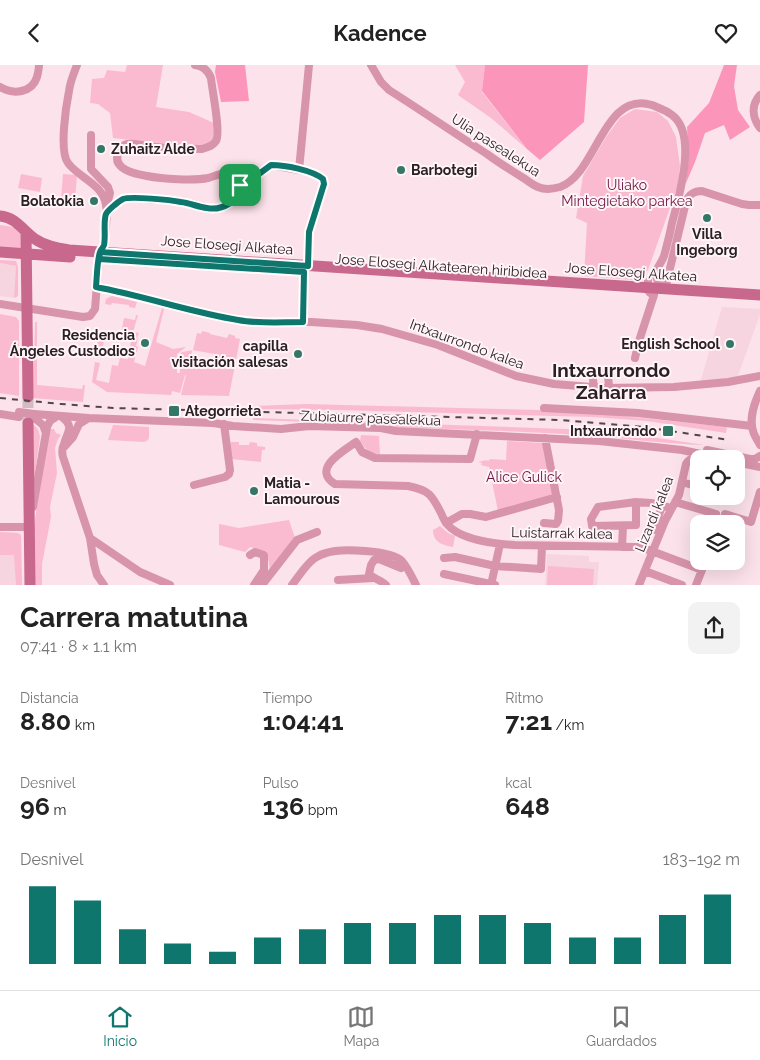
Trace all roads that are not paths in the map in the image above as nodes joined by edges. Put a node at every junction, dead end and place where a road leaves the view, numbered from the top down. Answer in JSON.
{"nodes":[{"id":1,"x":40,"y":65,"type":"edge"},
{"id":2,"x":77,"y":65,"type":"edge"},
{"id":3,"x":195,"y":65,"type":"edge"},
{"id":4,"x":309,"y":65,"type":"edge"},
{"id":5,"x":371,"y":65,"type":"edge"},
{"id":6,"x":0,"y":87,"type":"edge"},
{"id":7,"x":760,"y":95,"type":"edge"},
{"id":8,"x":760,"y":128,"type":"edge"},
{"id":9,"x":91,"y":135,"type":"dead end"},
{"id":10,"x":299,"y":169,"type":"junction"},
{"id":11,"x":240,"y":185,"type":"junction"},
{"id":12,"x":106,"y":205,"type":"junction"},
{"id":13,"x":760,"y":205,"type":"edge"},
{"id":14,"x":106,"y":215,"type":"junction"},
{"id":15,"x":0,"y":216,"type":"edge"},
{"id":16,"x":0,"y":221,"type":"edge"},
{"id":17,"x":17,"y":223,"type":"junction"},
{"id":18,"x":26,"y":232,"type":"junction"},
{"id":19,"x":0,"y":252,"type":"edge"},
{"id":20,"x":26,"y":254,"type":"junction"},
{"id":21,"x":100,"y":255,"type":"junction"},
{"id":22,"x":658,"y":268,"type":"junction"},
{"id":23,"x":306,"y":269,"type":"junction"},
{"id":24,"x":96,"y":287,"type":"junction"},
{"id":25,"x":647,"y":288,"type":"junction"},
{"id":26,"x":664,"y":289,"type":"junction"},
{"id":27,"x":760,"y":295,"type":"edge"},
{"id":28,"x":760,"y":302,"type":"edge"},
{"id":29,"x":0,"y":304,"type":"edge"},
{"id":30,"x":27,"y":308,"type":"junction"},
{"id":31,"x":303,"y":322,"type":"junction"},
{"id":32,"x":635,"y":358,"type":"dead end"},
{"id":33,"x":760,"y":376,"type":"edge"},
{"id":34,"x":594,"y":388,"type":"junction"},
{"id":35,"x":609,"y":388,"type":"junction"},
{"id":36,"x":760,"y":391,"type":"edge"},
{"id":37,"x":28,"y":397,"type":"tunnel mouth"},
{"id":38,"x":544,"y":408,"type":"dead end"},
{"id":39,"x":1,"y":412,"type":"edge"},
{"id":40,"x":28,"y":417,"type":"junction"},
{"id":41,"x":59,"y":417,"type":"junction"},
{"id":42,"x":89,"y":419,"type":"junction"},
{"id":43,"x":224,"y":424,"type":"junction"},
{"id":44,"x":752,"y":426,"type":"junction"},
{"id":45,"x":356,"y":427,"type":"junction"},
{"id":46,"x":46,"y":433,"type":"junction"},
{"id":47,"x":477,"y":434,"type":"junction"},
{"id":48,"x":545,"y":437,"type":"junction"},
{"id":49,"x":356,"y":442,"type":"junction"},
{"id":50,"x":760,"y":444,"type":"edge"},
{"id":51,"x":63,"y":450,"type":"junction"},
{"id":52,"x":682,"y":450,"type":"junction"},
{"id":53,"x":707,"y":450,"type":"edge"},
{"id":54,"x":690,"y":451,"type":"edge"},
{"id":55,"x":760,"y":456,"type":"edge"},
{"id":56,"x":745,"y":458,"type":"edge"},
{"id":57,"x":690,"y":460,"type":"edge"},
{"id":58,"x":745,"y":463,"type":"edge"},
{"id":59,"x":760,"y":467,"type":"edge"},
{"id":60,"x":682,"y":482,"type":"junction"},
{"id":61,"x":690,"y":484,"type":"edge"},
{"id":62,"x":194,"y":485,"type":"dead end"},
{"id":63,"x":760,"y":492,"type":"edge"},
{"id":64,"x":557,"y":497,"type":"junction"},
{"id":65,"x":636,"y":502,"type":"junction"},
{"id":66,"x":673,"y":505,"type":"junction"},
{"id":67,"x":662,"y":506,"type":"junction"},
{"id":68,"x":725,"y":513,"type":"dead end"},
{"id":69,"x":716,"y":514,"type":"dead end"},
{"id":70,"x":446,"y":523,"type":"junction"},
{"id":71,"x":544,"y":523,"type":"dead end"},
{"id":72,"x":623,"y":525,"type":"junction"},
{"id":73,"x":0,"y":527,"type":"edge"},
{"id":74,"x":30,"y":527,"type":"junction"},
{"id":75,"x":654,"y":530,"type":"dead end"},
{"id":76,"x":316,"y":532,"type":"dead end"},
{"id":77,"x":90,"y":538,"type":"junction"},
{"id":78,"x":500,"y":544,"type":"junction"},
{"id":79,"x":542,"y":545,"type":"junction"},
{"id":80,"x":622,"y":547,"type":"junction"},
{"id":81,"x":653,"y":551,"type":"junction"},
{"id":82,"x":250,"y":555,"type":"dead end"},
{"id":83,"x":444,"y":558,"type":"dead end"},
{"id":84,"x":495,"y":566,"type":"junction"},
{"id":85,"x":401,"y":568,"type":"dead end"},
{"id":86,"x":645,"y":571,"type":"junction"},
{"id":87,"x":444,"y":574,"type":"dead end"},
{"id":88,"x":373,"y":578,"type":"junction"},
{"id":89,"x":338,"y":580,"type":"dead end"},
{"id":90,"x":30,"y":585,"type":"edge"},
{"id":91,"x":104,"y":585,"type":"edge"},
{"id":92,"x":170,"y":585,"type":"edge"},
{"id":93,"x":254,"y":585,"type":"edge"},
{"id":94,"x":262,"y":585,"type":"edge"},
{"id":95,"x":292,"y":585,"type":"edge"},
{"id":96,"x":386,"y":585,"type":"edge"},
{"id":97,"x":416,"y":585,"type":"edge"},
{"id":98,"x":491,"y":585,"type":"edge"},
{"id":99,"x":495,"y":585,"type":"edge"},
{"id":100,"x":639,"y":585,"type":"edge"},
{"id":101,"x":682,"y":585,"type":"edge"},
{"id":102,"x":696,"y":585,"type":"edge"}],
"edges":[{"from":1,"to":6,"type":"street"},
{"from":2,"to":12,"type":"street"},
{"from":3,"to":11,"type":"street"},
{"from":4,"to":10,"type":"street"},
{"from":5,"to":22,"type":"street","name":"Ulia pasealekua"},
{"from":7,"to":8,"type":"street"},
{"from":9,"to":12,"type":"street"},
{"from":10,"to":11,"type":"street"},
{"from":10,"to":23,"type":"street"},
{"from":11,"to":14,"type":"street"},
{"from":12,"to":14,"type":"street"},
{"from":13,"to":26,"type":"street"},
{"from":14,"to":21,"type":"street"},
{"from":15,"to":17,"type":"main road"},
{"from":16,"to":17,"type":"main road"},
{"from":17,"to":18,"type":"main road"},
{"from":18,"to":20,"type":"main road"},
{"from":18,"to":21,"type":"main road"},
{"from":19,"to":20,"type":"main road","name":"Jose Elosegi Alkatearen hiribidea"},
{"from":20,"to":21,"type":"main road","name":"Jose Elosegi Alkatearen hiribidea"},
{"from":20,"to":30,"type":"main road"},
{"from":21,"to":23,"type":"main road","name":"Jose Elosegi Alkatearen hiribidea"},
{"from":21,"to":24,"type":"street"},
{"from":22,"to":25,"type":"street","name":"Ulia pasealekua"},
{"from":22,"to":26,"type":"street"},
{"from":23,"to":25,"type":"main road","name":"Jose Elosegi Alkatearen hiribidea"},
{"from":23,"to":25,"type":"main road","name":"Jose Elosegi Alkatea"},
{"from":23,"to":31,"type":"street"},
{"from":24,"to":30,"type":"street"},
{"from":24,"to":31,"type":"street","name":"Intxaurrondo kalea"},
{"from":25,"to":26,"type":"main road","name":"Jose Elosegi Alkatea"},
{"from":25,"to":28,"type":"main road","name":"Jose Elosegi Alkatearen hiribidea"},
{"from":25,"to":32,"type":"street","name":"Ulia pasealekua"},
{"from":26,"to":27,"type":"main road","name":"Jose Elosegi Alkatea"},
{"from":29,"to":30,"type":"street"},
{"from":30,"to":37,"type":"main road"},
{"from":31,"to":34,"type":"street","name":"Intxaurrondo kalea"},
{"from":33,"to":35,"type":"street","name":"Intxaurrondo kalea"},
{"from":34,"to":35,"type":"street","name":"Intxaurrondo kalea"},
{"from":34,"to":35,"type":"street"},
{"from":36,"to":44,"type":"street"},
{"from":38,"to":44,"type":"street"},
{"from":39,"to":40,"type":"street","name":"Zubiaurre pasealekua"},
{"from":40,"to":41,"type":"street","name":"Zubiaurre pasealekua"},
{"from":40,"to":46,"type":"street"},
{"from":40,"to":74,"type":"main road"},
{"from":41,"to":42,"type":"street","name":"Zubiaurre pasealekua"},
{"from":41,"to":46,"type":"street"},
{"from":41,"to":51,"type":"street"},
{"from":42,"to":43,"type":"street","name":"Zubiaurre pasealekua"},
{"from":42,"to":51,"type":"street"},
{"from":43,"to":45,"type":"street","name":"Zubiaurre pasealekua"},
{"from":43,"to":62,"type":"street"},
{"from":44,"to":50,"type":"street"},
{"from":45,"to":47,"type":"street","name":"Zubiaurre pasealekua"},
{"from":45,"to":49,"type":"street"},
{"from":46,"to":74,"type":"street"},
{"from":47,"to":48,"type":"street","name":"Zubiaurre pasealekua"},
{"from":47,"to":49,"type":"street"},
{"from":48,"to":52,"type":"street","name":"Zubiaurre pasealekua"},
{"from":48,"to":64,"type":"street","name":"Luistarrak kalea"},
{"from":49,"to":70,"type":"street","name":"Luistarrak kalea"},
{"from":51,"to":77,"type":"street"},
{"from":52,"to":53,"type":"street","name":"Zubiaurre pasealekua"},
{"from":52,"to":54,"type":"street","name":"Zubiaurre pasealekua"},
{"from":55,"to":56,"type":"street","name":"Zubiaurre pasealekua"},
{"from":57,"to":60,"type":"street","name":"Lizardi kalea"},
{"from":58,"to":59,"type":"street"},
{"from":60,"to":61,"type":"street"},
{"from":60,"to":66,"type":"street","name":"Lizardi kalea"},
{"from":63,"to":68,"type":"street"},
{"from":64,"to":70,"type":"street","name":"Luistarrak kalea"},
{"from":64,"to":71,"type":"street","name":"Luistarrak kalea"},
{"from":65,"to":67,"type":"street"},
{"from":65,"to":72,"type":"street"},
{"from":65,"to":72,"type":"street"},
{"from":66,"to":67,"type":"street"},
{"from":66,"to":69,"type":"street"},
{"from":66,"to":81,"type":"street","name":"Lizardi kalea"},
{"from":67,"to":75,"type":"street"},
{"from":70,"to":78,"type":"street","name":"Luistarrak kalea"},
{"from":72,"to":80,"type":"street"},
{"from":73,"to":74,"type":"street"},
{"from":74,"to":90,"type":"main road"},
{"from":76,"to":94,"type":"street"},
{"from":77,"to":91,"type":"street"},
{"from":77,"to":92,"type":"street"},
{"from":78,"to":79,"type":"street","name":"Luistarrak kalea"},
{"from":78,"to":84,"type":"street","name":"Luistarrak kalea"},
{"from":79,"to":80,"type":"street","name":"Luistarrak kalea"},
{"from":79,"to":84,"type":"street"},
{"from":80,"to":81,"type":"street","name":"Luistarrak kalea"},
{"from":81,"to":86,"type":"street","name":"Lizardi kalea"},
{"from":81,"to":102,"type":"street","name":"Luistarrak kalea"},
{"from":82,"to":93,"type":"street"},
{"from":83,"to":84,"type":"street"},
{"from":84,"to":98,"type":"street","name":"Luistarrak kalea"},
{"from":85,"to":88,"type":"street"},
{"from":86,"to":100,"type":"street","name":"Lizardi kalea"},
{"from":86,"to":101,"type":"street"},
{"from":87,"to":98,"type":"street"},
{"from":88,"to":89,"type":"street"},
{"from":88,"to":96,"type":"street"},
{"from":95,"to":97,"type":"street"},
{"from":98,"to":99,"type":"street"}]}
